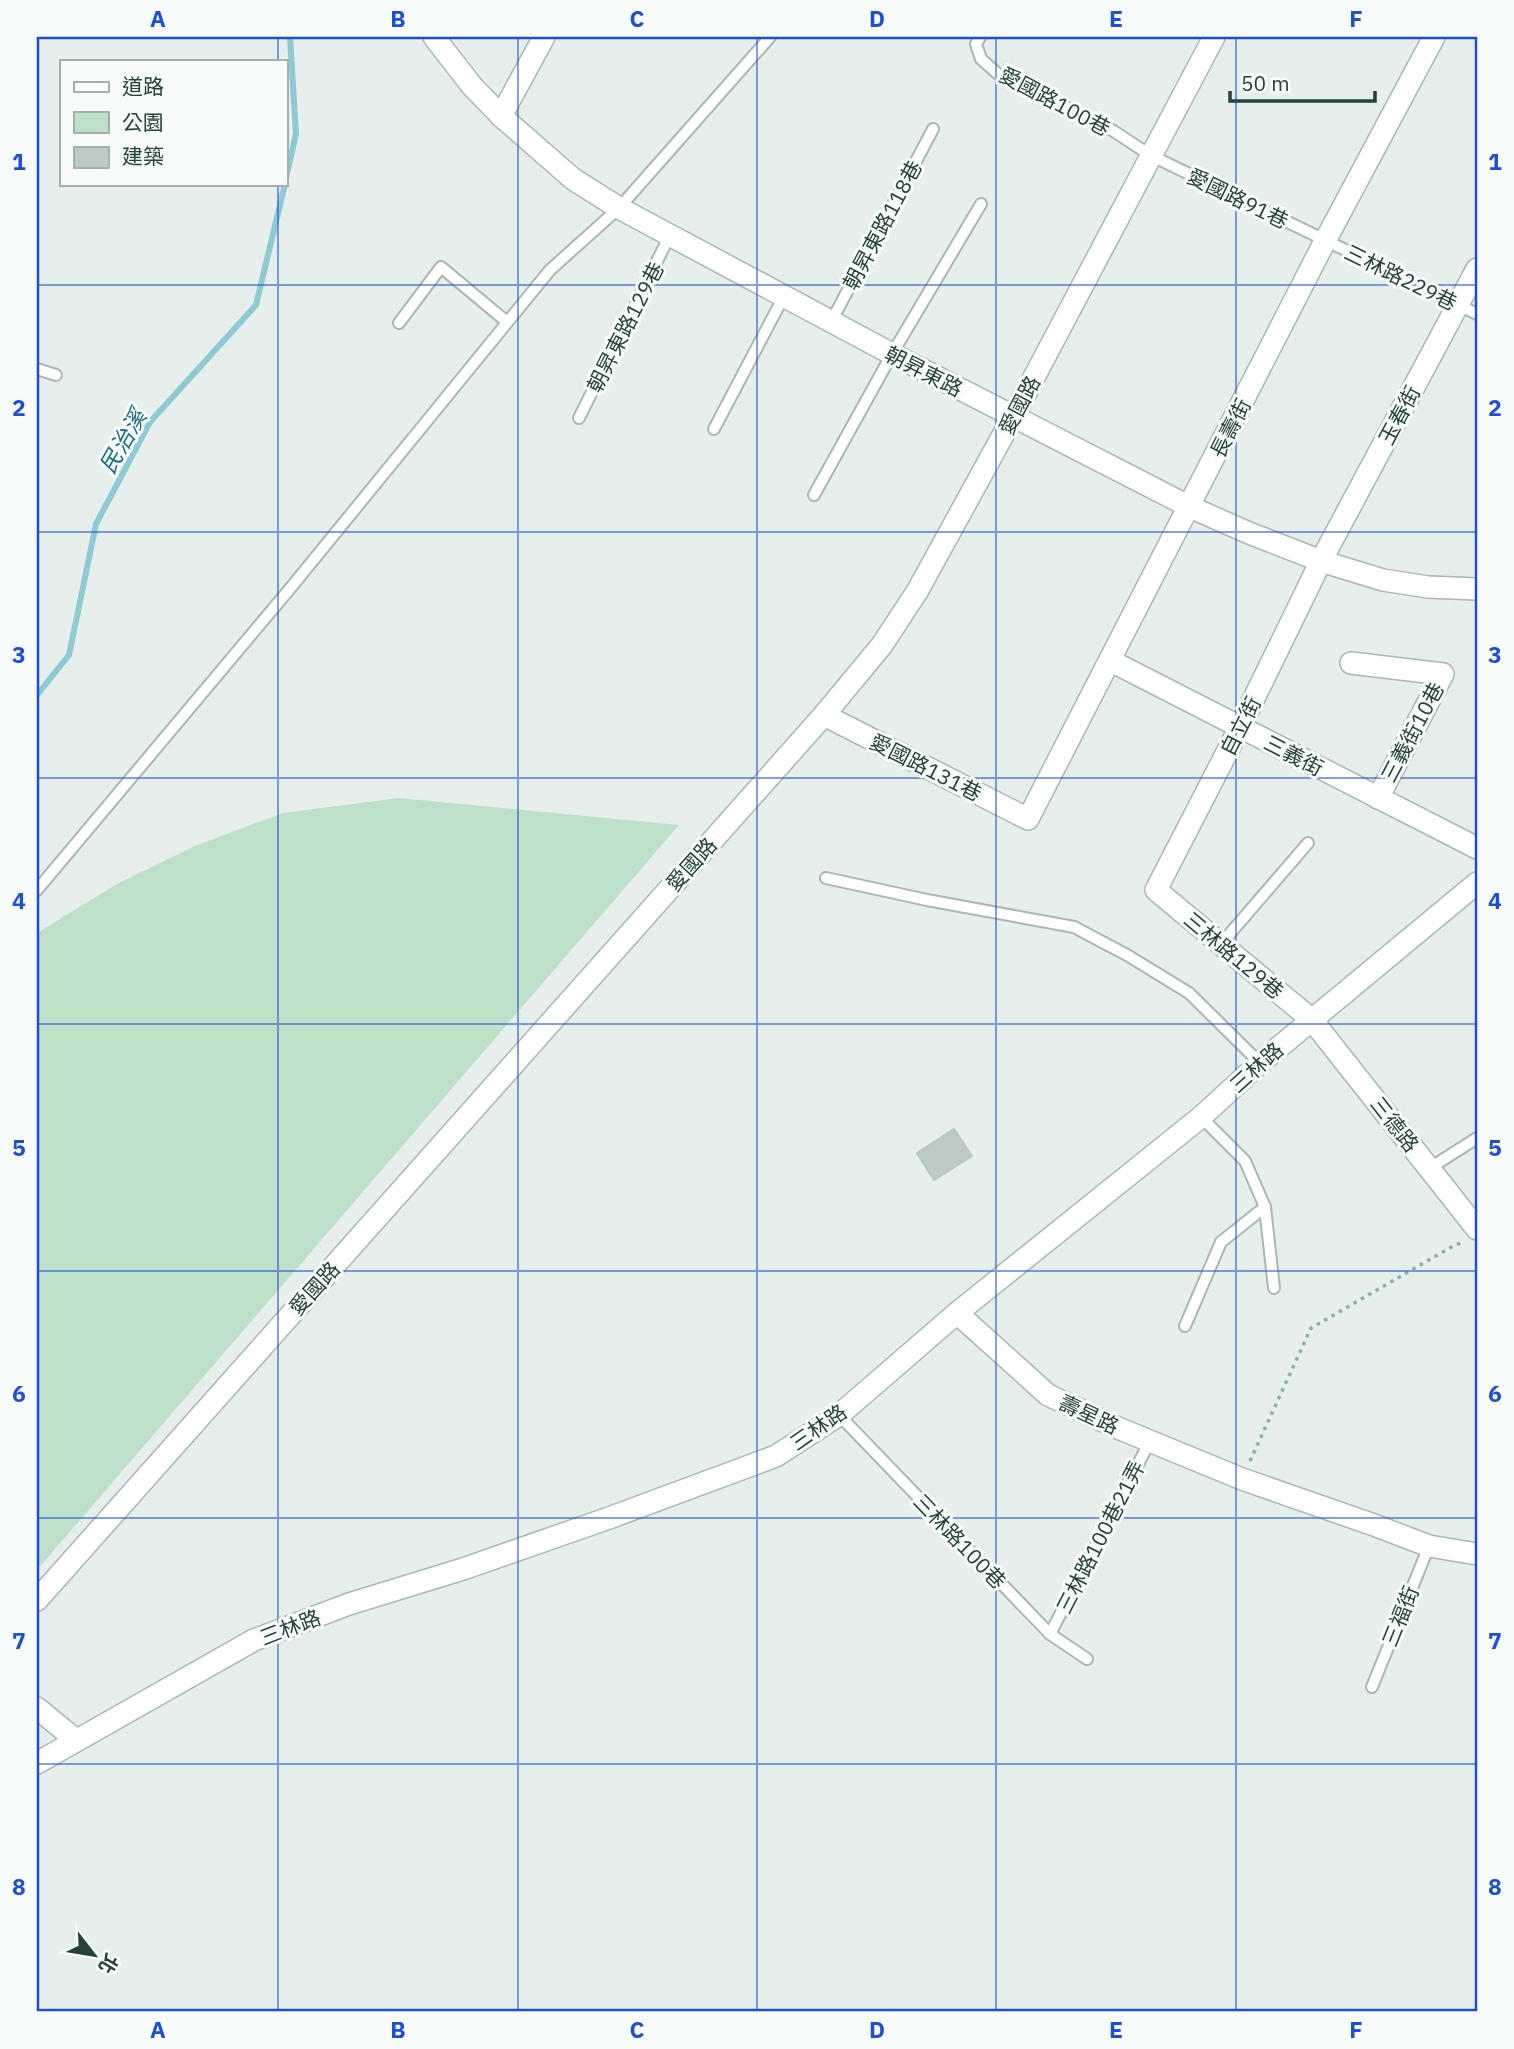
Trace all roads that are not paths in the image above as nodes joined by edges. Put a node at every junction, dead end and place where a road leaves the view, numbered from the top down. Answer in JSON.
{"nodes":[{"id":1,"x":434,"y":37,"type":"edge"},
{"id":2,"x":544,"y":37,"type":"edge"},
{"id":3,"x":770,"y":37,"type":"edge"},
{"id":4,"x":980,"y":37,"type":"edge"},
{"id":5,"x":1214,"y":37,"type":"edge"},
{"id":6,"x":1434,"y":37,"type":"edge"},
{"id":7,"x":501,"y":116,"type":"junction"},
{"id":8,"x":933,"y":129,"type":"dead end"},
{"id":9,"x":1150,"y":155,"type":"junction"},
{"id":10,"x":981,"y":204,"type":"dead end"},
{"id":11,"x":619,"y":208,"type":"junction"},
{"id":12,"x":670,"y":235,"type":"junction"},
{"id":13,"x":1325,"y":241,"type":"junction"},
{"id":14,"x":1477,"y":269,"type":"edge"},
{"id":15,"x":783,"y":296,"type":"junction"},
{"id":16,"x":1468,"y":309,"type":"edge"},
{"id":17,"x":508,"y":322,"type":"junction"},
{"id":18,"x":831,"y":322,"type":"junction"},
{"id":19,"x":399,"y":323,"type":"dead end"},
{"id":20,"x":892,"y":355,"type":"junction"},
{"id":21,"x":37,"y":369,"type":"edge"},
{"id":22,"x":56,"y":375,"type":"dead end"},
{"id":23,"x":1013,"y":417,"type":"junction"},
{"id":24,"x":579,"y":418,"type":"dead end"},
{"id":25,"x":714,"y":429,"type":"dead end"},
{"id":26,"x":814,"y":495,"type":"dead end"},
{"id":27,"x":1190,"y":507,"type":"junction"},
{"id":28,"x":1321,"y":561,"type":"junction"},
{"id":29,"x":1477,"y":589,"type":"edge"},
{"id":30,"x":1111,"y":661,"type":"junction"},
{"id":31,"x":1351,"y":663,"type":"dead end"},
{"id":32,"x":824,"y":715,"type":"junction"},
{"id":33,"x":1240,"y":727,"type":"junction"},
{"id":34,"x":1378,"y":797,"type":"junction"},
{"id":35,"x":1028,"y":819,"type":"joint"},
{"id":36,"x":1308,"y":843,"type":"dead end"},
{"id":37,"x":1477,"y":848,"type":"edge"},
{"id":38,"x":826,"y":878,"type":"dead end"},
{"id":39,"x":1477,"y":883,"type":"edge"},
{"id":40,"x":37,"y":890,"type":"edge"},
{"id":41,"x":1156,"y":890,"type":"joint"},
{"id":42,"x":1221,"y":944,"type":"junction"},
{"id":43,"x":1312,"y":1020,"type":"junction"},
{"id":44,"x":1260,"y":1063,"type":"junction"},
{"id":45,"x":1201,"y":1117,"type":"junction"},
{"id":46,"x":1477,"y":1138,"type":"edge"},
{"id":47,"x":1430,"y":1168,"type":"junction"},
{"id":48,"x":1265,"y":1207,"type":"junction"},
{"id":49,"x":1471,"y":1235,"type":"edge"},
{"id":50,"x":1274,"y":1288,"type":"dead end"},
{"id":51,"x":957,"y":1313,"type":"junction"},
{"id":52,"x":1185,"y":1326,"type":"dead end"},
{"id":53,"x":839,"y":1415,"type":"junction"},
{"id":54,"x":1150,"y":1441,"type":"junction"},
{"id":55,"x":1429,"y":1546,"type":"junction"},
{"id":56,"x":1477,"y":1553,"type":"edge"},
{"id":57,"x":37,"y":1600,"type":"edge"},
{"id":58,"x":1050,"y":1634,"type":"junction"},
{"id":59,"x":1087,"y":1659,"type":"dead end"},
{"id":60,"x":1372,"y":1687,"type":"dead end"},
{"id":61,"x":37,"y":1708,"type":"edge"},
{"id":62,"x":76,"y":1740,"type":"junction"},
{"id":63,"x":37,"y":1763,"type":"edge"}],
"edges":[{"from":1,"to":7,"type":"street","name":"朝昇東路"},
{"from":2,"to":7,"type":"street"},
{"from":3,"to":11,"type":"lane"},
{"from":4,"to":9,"type":"lane","name":"愛國路100巷"},
{"from":5,"to":9,"type":"street","name":"愛國路"},
{"from":6,"to":13,"type":"street","name":"長壽街"},
{"from":7,"to":11,"type":"street","name":"朝昇東路"},
{"from":8,"to":18,"type":"lane","name":"朝昇東路118巷"},
{"from":9,"to":13,"type":"lane","name":"愛國路91巷"},
{"from":9,"to":23,"type":"street","name":"愛國路"},
{"from":10,"to":20,"type":"lane"},
{"from":11,"to":12,"type":"street","name":"朝昇東路"},
{"from":11,"to":17,"type":"lane"},
{"from":12,"to":15,"type":"street","name":"朝昇東路"},
{"from":12,"to":24,"type":"lane","name":"朝昇東路129巷"},
{"from":13,"to":16,"type":"lane","name":"三林路229巷"},
{"from":13,"to":27,"type":"street","name":"長壽街"},
{"from":14,"to":16,"type":"street","name":"玉春街"},
{"from":15,"to":18,"type":"street","name":"朝昇東路"},
{"from":15,"to":25,"type":"lane"},
{"from":16,"to":28,"type":"street","name":"玉春街"},
{"from":17,"to":19,"type":"lane"},
{"from":17,"to":40,"type":"lane"},
{"from":18,"to":20,"type":"street","name":"朝昇東路"},
{"from":20,"to":23,"type":"street","name":"朝昇東路"},
{"from":20,"to":26,"type":"lane"},
{"from":21,"to":22,"type":"lane"},
{"from":23,"to":27,"type":"street","name":"朝昇東路"},
{"from":23,"to":32,"type":"street","name":"愛國路"},
{"from":27,"to":28,"type":"street","name":"朝昇東路"},
{"from":27,"to":30,"type":"street","name":"長壽街"},
{"from":28,"to":29,"type":"street","name":"朝昇東路"},
{"from":28,"to":33,"type":"street","name":"自立街"},
{"from":30,"to":33,"type":"street","name":"三義街"},
{"from":30,"to":35,"type":"street","name":"長壽街"},
{"from":31,"to":34,"type":"street","name":"三義街10巷"},
{"from":32,"to":35,"type":"street","name":"愛國路131巷"},
{"from":32,"to":57,"type":"street","name":"愛國路"},
{"from":33,"to":34,"type":"street","name":"三義街"},
{"from":33,"to":41,"type":"street","name":"自立街"},
{"from":34,"to":37,"type":"street","name":"三義街"},
{"from":36,"to":42,"type":"lane"},
{"from":38,"to":44,"type":"lane"},
{"from":39,"to":43,"type":"street","name":"三林路"},
{"from":41,"to":42,"type":"street","name":"三林路129巷"},
{"from":42,"to":43,"type":"street","name":"三林路129巷"},
{"from":43,"to":44,"type":"street","name":"三林路"},
{"from":43,"to":47,"type":"street","name":"三德路"},
{"from":44,"to":45,"type":"street","name":"三林路"},
{"from":45,"to":48,"type":"lane"},
{"from":45,"to":51,"type":"street","name":"三林路"},
{"from":46,"to":47,"type":"lane"},
{"from":47,"to":49,"type":"street","name":"三德路"},
{"from":48,"to":50,"type":"lane"},
{"from":48,"to":52,"type":"lane"},
{"from":51,"to":53,"type":"street","name":"三林路"},
{"from":51,"to":54,"type":"street","name":"壽星路"},
{"from":53,"to":58,"type":"lane","name":"三林路100巷"},
{"from":53,"to":62,"type":"street","name":"三林路"},
{"from":54,"to":55,"type":"street","name":"壽星路"},
{"from":54,"to":58,"type":"lane","name":"三林路100巷21弄"},
{"from":55,"to":56,"type":"street"},
{"from":55,"to":60,"type":"lane","name":"三福街"},
{"from":58,"to":59,"type":"lane","name":"三林路100巷"},
{"from":61,"to":62,"type":"street"},
{"from":62,"to":63,"type":"street","name":"三林路"}]}
